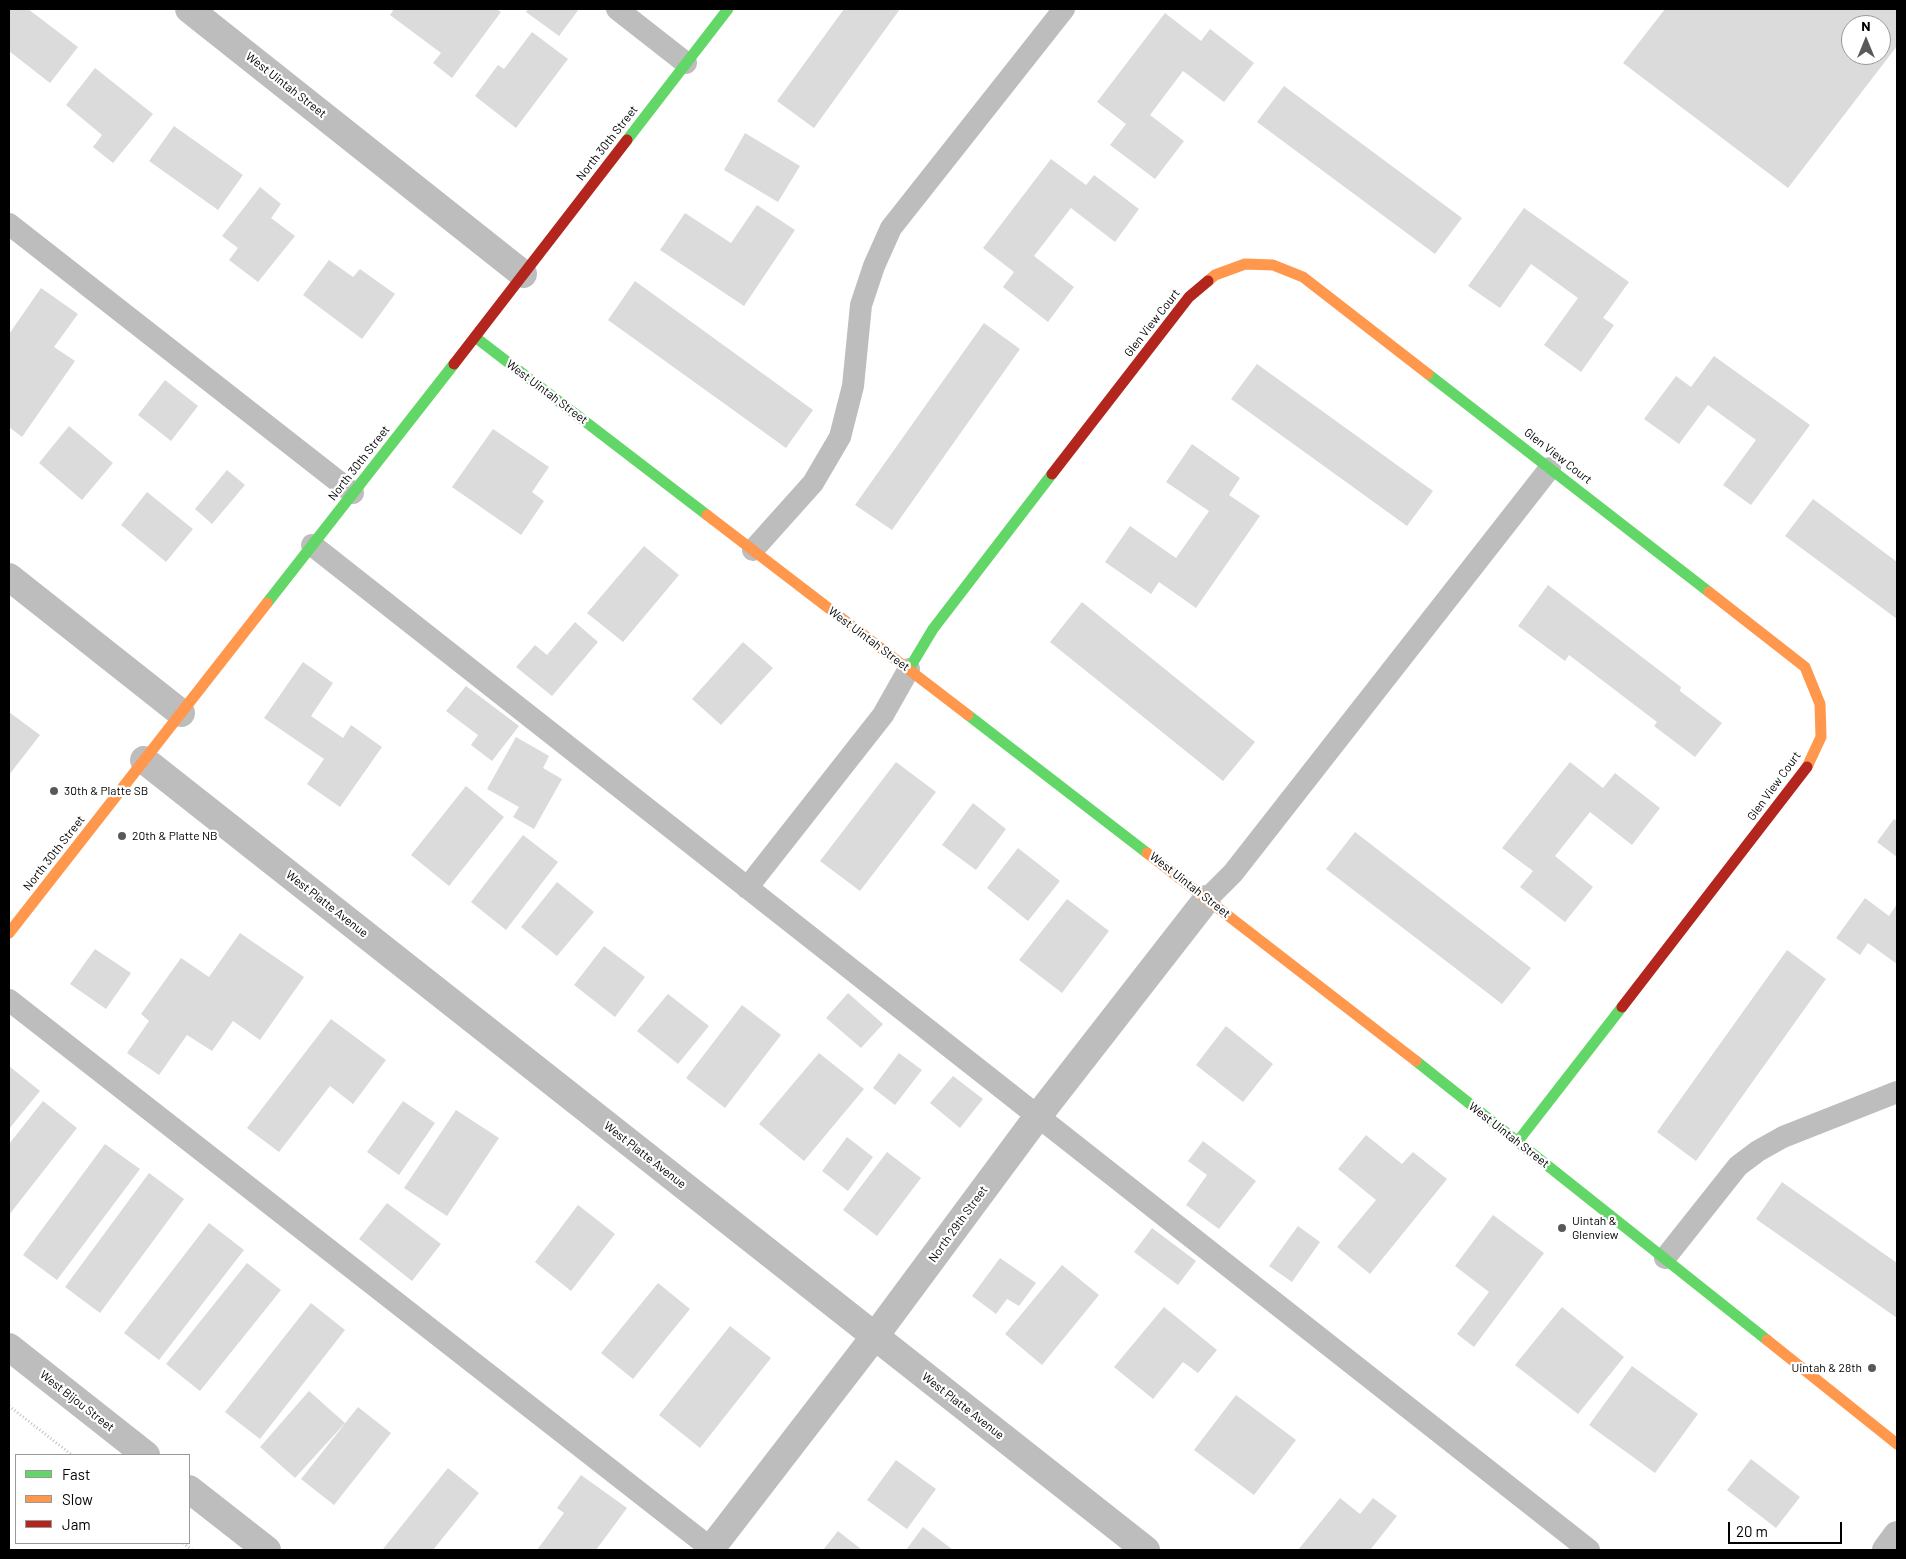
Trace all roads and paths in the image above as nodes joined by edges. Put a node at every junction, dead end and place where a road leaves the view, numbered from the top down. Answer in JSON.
{"nodes":[{"id":1,"x":189,"y":9,"type":"edge"},
{"id":2,"x":618,"y":9,"type":"edge"},
{"id":3,"x":728,"y":9,"type":"edge"},
{"id":4,"x":1064,"y":9,"type":"edge"},
{"id":5,"x":686,"y":63,"type":"junction"},
{"id":6,"x":9,"y":224,"type":"edge"},
{"id":7,"x":523,"y":274,"type":"junction"},
{"id":8,"x":475,"y":337,"type":"junction"},
{"id":9,"x":1550,"y":468,"type":"junction"},
{"id":10,"x":353,"y":493,"type":"junction"},
{"id":11,"x":312,"y":545,"type":"junction"},
{"id":12,"x":753,"y":550,"type":"junction"},
{"id":13,"x":9,"y":577,"type":"edge"},
{"id":14,"x":909,"y":669,"type":"junction"},
{"id":15,"x":181,"y":713,"type":"junction"},
{"id":16,"x":144,"y":760,"type":"junction"},
{"id":17,"x":747,"y":888,"type":"junction"},
{"id":18,"x":1208,"y":898,"type":"junction"},
{"id":19,"x":9,"y":933,"type":"edge"},
{"id":20,"x":9,"y":1000,"type":"edge"},
{"id":21,"x":1897,"y":1092,"type":"edge"},
{"id":22,"x":1038,"y":1116,"type":"junction"},
{"id":23,"x":1518,"y":1141,"type":"junction"},
{"id":24,"x":1664,"y":1258,"type":"junction"},
{"id":25,"x":875,"y":1336,"type":"junction"},
{"id":26,"x":9,"y":1347,"type":"edge"},
{"id":27,"x":9,"y":1406,"type":"edge"},
{"id":28,"x":1897,"y":1444,"type":"edge"},
{"id":29,"x":71,"y":1454,"type":"edge"},
{"id":30,"x":145,"y":1454,"type":"edge"},
{"id":31,"x":190,"y":1490,"type":"edge"},
{"id":32,"x":1897,"y":1535,"type":"edge"},
{"id":33,"x":267,"y":1550,"type":"edge"},
{"id":34,"x":711,"y":1550,"type":"edge"},
{"id":35,"x":1146,"y":1550,"type":"edge"},
{"id":36,"x":1589,"y":1550,"type":"edge"},
{"id":37,"x":1886,"y":1550,"type":"edge"}],
"edges":[{"from":1,"to":7,"type":"street","name":"West Uintah Street"},
{"from":2,"to":5,"type":"lane"},
{"from":3,"to":5,"type":"main road","name":"North 30th Street"},
{"from":4,"to":12,"type":"lane"},
{"from":5,"to":7,"type":"main road","name":"North 30th Street"},
{"from":6,"to":10,"type":"lane"},
{"from":7,"to":8,"type":"main road","name":"North 30th Street"},
{"from":8,"to":10,"type":"main road","name":"North 30th Street"},
{"from":8,"to":12,"type":"main road","name":"West Uintah Street"},
{"from":9,"to":14,"type":"main road","name":"Glen View Court"},
{"from":9,"to":18,"type":"lane"},
{"from":9,"to":23,"type":"main road","name":"Glen View Court"},
{"from":10,"to":11,"type":"main road","name":"North 30th Street"},
{"from":11,"to":15,"type":"main road","name":"North 30th Street"},
{"from":11,"to":17,"type":"lane"},
{"from":12,"to":14,"type":"main road","name":"West Uintah Street"},
{"from":13,"to":15,"type":"street"},
{"from":14,"to":17,"type":"lane"},
{"from":14,"to":18,"type":"main road","name":"West Uintah Street"},
{"from":15,"to":16,"type":"main road","name":"North 30th Street"},
{"from":16,"to":19,"type":"main road","name":"North 30th Street"},
{"from":16,"to":25,"type":"street","name":"West Platte Avenue"},
{"from":17,"to":22,"type":"lane"},
{"from":18,"to":22,"type":"street","name":"North 29th Street"},
{"from":18,"to":23,"type":"main road","name":"West Uintah Street"},
{"from":20,"to":34,"type":"lane"},
{"from":21,"to":24,"type":"lane"},
{"from":22,"to":25,"type":"street","name":"North 29th Street"},
{"from":22,"to":36,"type":"lane"},
{"from":23,"to":24,"type":"main road","name":"West Uintah Street"},
{"from":24,"to":28,"type":"main road","name":"West Uintah Street"},
{"from":25,"to":34,"type":"street","name":"North 29th Street"},
{"from":25,"to":35,"type":"street","name":"West Platte Avenue"},
{"from":26,"to":30,"type":"street","name":"West Bijou Street"},
{"from":27,"to":29,"type":"path"},
{"from":31,"to":33,"type":"street"},
{"from":32,"to":37,"type":"street"}]}
